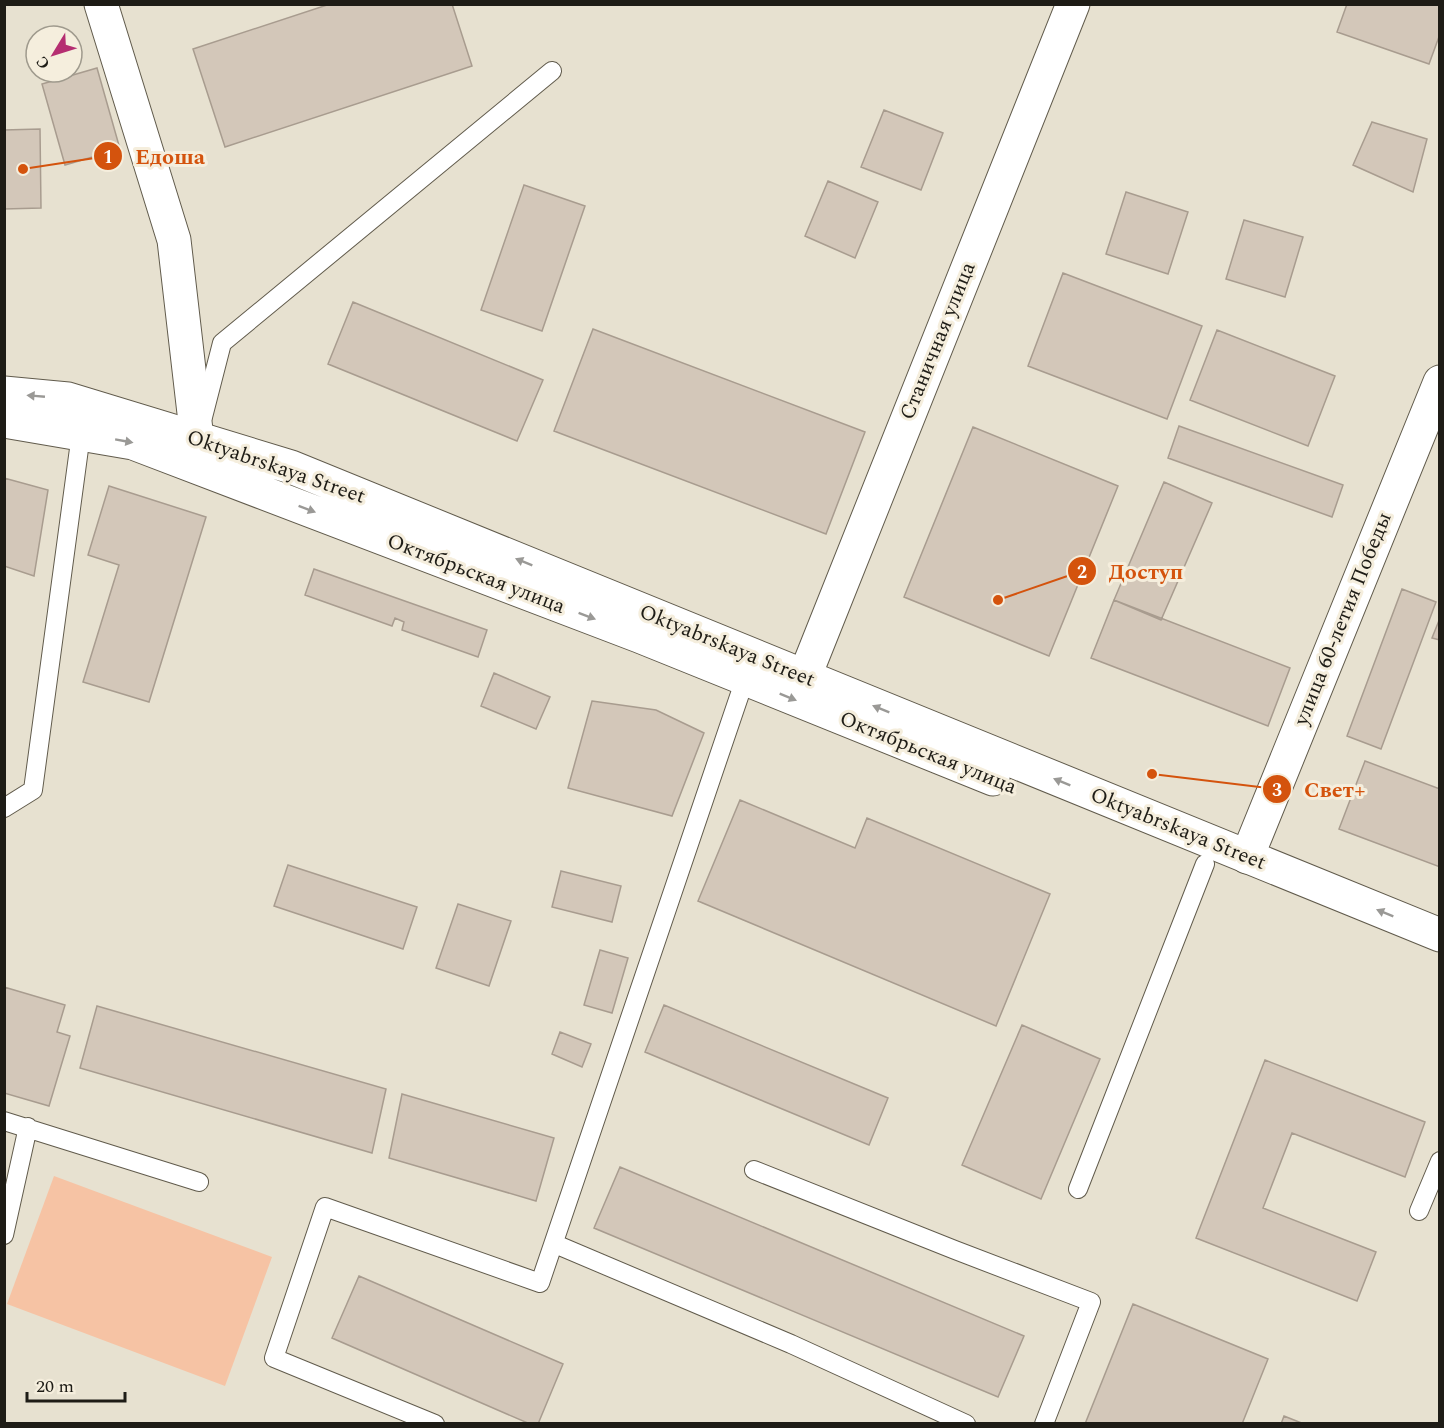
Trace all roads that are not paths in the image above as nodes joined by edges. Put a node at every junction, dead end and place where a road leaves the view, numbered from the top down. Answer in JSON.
{"nodes":[{"id":1,"x":101,"y":4,"type":"edge"},
{"id":2,"x":1073,"y":4,"type":"edge"},
{"id":3,"x":552,"y":71,"type":"dead end"},
{"id":4,"x":1440,"y":382,"type":"edge"},
{"id":5,"x":4,"y":393,"type":"edge"},
{"id":6,"x":4,"y":421,"type":"edge"},
{"id":7,"x":81,"y":434,"type":"junction"},
{"id":8,"x":197,"y":439,"type":"junction"},
{"id":9,"x":804,"y":678,"type":"junction"},
{"id":10,"x":744,"y":679,"type":"junction"},
{"id":11,"x":4,"y":808,"type":"edge"},
{"id":12,"x":1247,"y":857,"type":"junction"},
{"id":13,"x":1205,"y":864,"type":"junction"},
{"id":14,"x":1440,"y":935,"type":"edge"},
{"id":15,"x":1440,"y":959,"type":"edge"},
{"id":16,"x":4,"y":1121,"type":"edge"},
{"id":17,"x":28,"y":1128,"type":"junction"},
{"id":18,"x":1440,"y":1161,"type":"edge"},
{"id":19,"x":754,"y":1170,"type":"dead end"},
{"id":20,"x":199,"y":1182,"type":"dead end"},
{"id":21,"x":1078,"y":1189,"type":"dead end"},
{"id":22,"x":1419,"y":1211,"type":"dead end"},
{"id":23,"x":4,"y":1235,"type":"edge"},
{"id":24,"x":555,"y":1244,"type":"junction"},
{"id":25,"x":435,"y":1424,"type":"edge"},
{"id":26,"x":966,"y":1424,"type":"edge"},
{"id":27,"x":1044,"y":1424,"type":"edge"}],
"edges":[{"from":1,"to":8,"type":"main road"},
{"from":2,"to":9,"type":"main road","name":"Станичная улица"},
{"from":3,"to":8,"type":"lane"},
{"from":4,"to":12,"type":"main road","name":"улица 60-летия Победы"},
{"from":8,"to":5,"type":"main road","name":"Oktyabrskaya Street","one_way":true},
{"from":6,"to":7,"type":"main road","name":"Октябрьская улица"},
{"from":7,"to":10,"type":"main road","name":"Октябрьская улица","one_way":true},
{"from":7,"to":11,"type":"lane"},
{"from":9,"to":8,"type":"main road","name":"Oktyabrskaya Street","one_way":true},
{"from":12,"to":9,"type":"main road","name":"Oktyabrskaya Street","one_way":true},
{"from":10,"to":13,"type":"main road","name":"Октябрьская улица","one_way":true},
{"from":10,"to":24,"type":"lane"},
{"from":14,"to":12,"type":"main road","name":"Oktyabrskaya Street","one_way":true},
{"from":13,"to":15,"type":"main road","name":"Октябрьская улица"},
{"from":13,"to":21,"type":"lane"},
{"from":16,"to":17,"type":"lane"},
{"from":17,"to":20,"type":"lane"},
{"from":17,"to":23,"type":"lane"},
{"from":18,"to":22,"type":"lane"},
{"from":19,"to":27,"type":"lane"},
{"from":24,"to":25,"type":"lane"},
{"from":24,"to":26,"type":"lane"}]}
